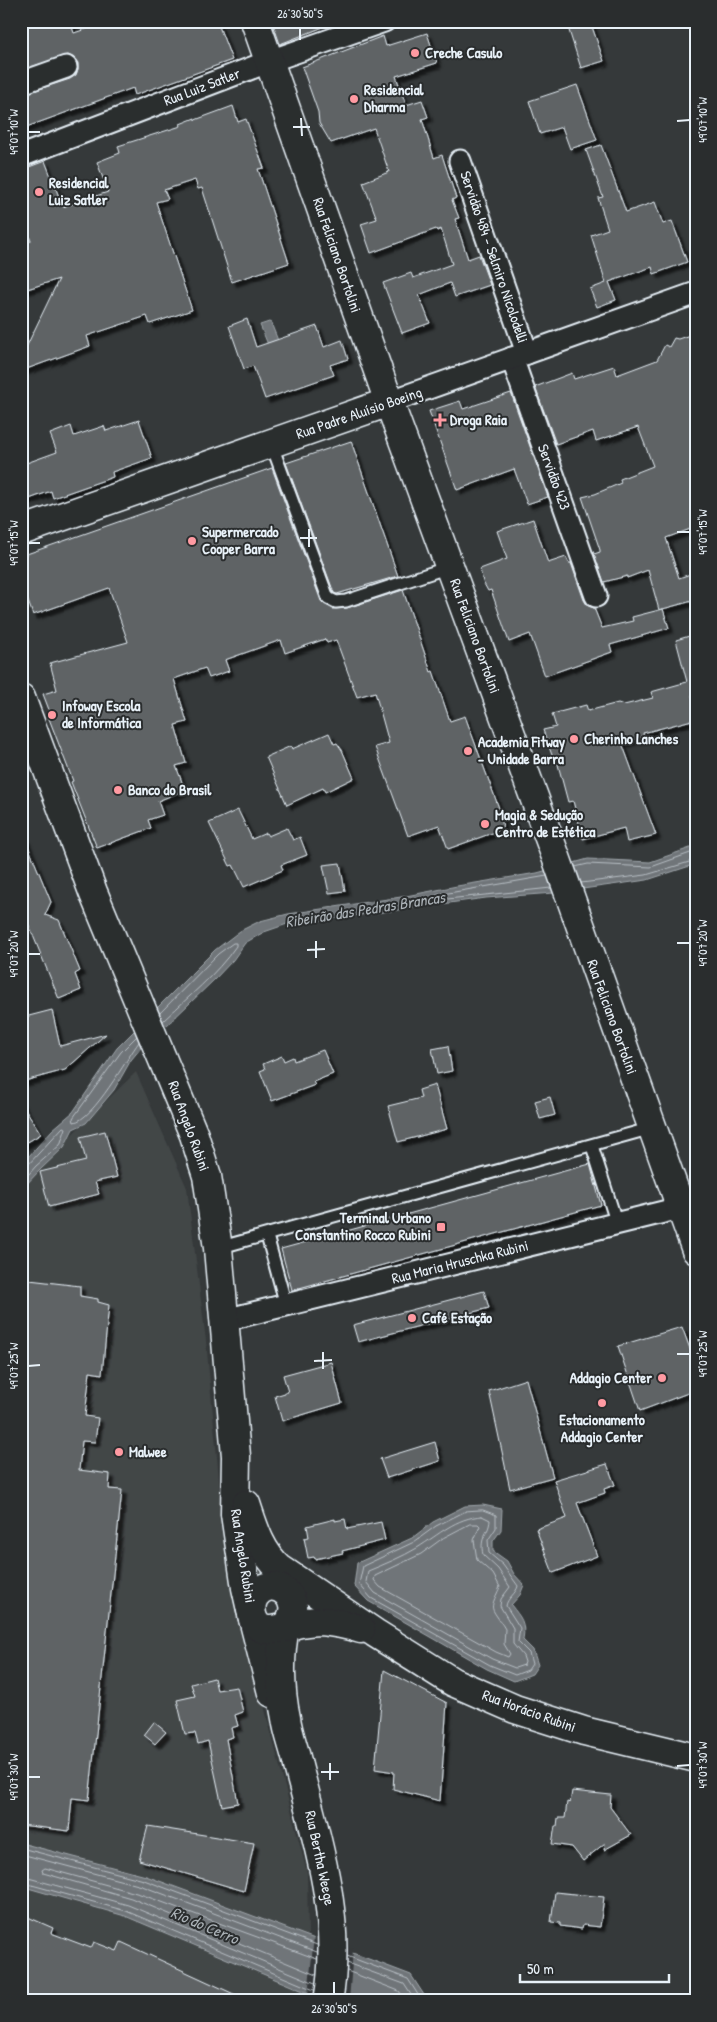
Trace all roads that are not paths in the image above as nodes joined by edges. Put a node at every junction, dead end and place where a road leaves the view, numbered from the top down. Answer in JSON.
{"nodes":[{"id":1,"x":255,"y":21,"type":"edge"},
{"id":2,"x":384,"y":21,"type":"edge"},
{"id":3,"x":270,"y":61,"type":"junction"},
{"id":4,"x":66,"y":67,"type":"dead end"},
{"id":5,"x":21,"y":83,"type":"edge"},
{"id":6,"x":21,"y":156,"type":"edge"},
{"id":7,"x":460,"y":161,"type":"dead end"},
{"id":8,"x":694,"y":297,"type":"edge"},
{"id":9,"x":520,"y":356,"type":"junction"},
{"id":10,"x":389,"y":402,"type":"junction"},
{"id":11,"x":271,"y":443,"type":"junction"},
{"id":12,"x":21,"y":531,"type":"edge"},
{"id":13,"x":449,"y":567,"type":"junction"},
{"id":14,"x":596,"y":596,"type":"dead end"},
{"id":15,"x":21,"y":698,"type":"edge"},
{"id":16,"x":652,"y":1128,"type":"junction"},
{"id":17,"x":592,"y":1146,"type":"junction"},
{"id":18,"x":688,"y":1206,"type":"edge"},
{"id":19,"x":617,"y":1224,"type":"junction"},
{"id":20,"x":267,"y":1236,"type":"junction"},
{"id":21,"x":218,"y":1248,"type":"junction"},
{"id":22,"x":696,"y":1250,"type":"edge"},
{"id":23,"x":286,"y":1306,"type":"junction"},
{"id":24,"x":225,"y":1320,"type":"junction"},
{"id":25,"x":237,"y":1474,"type":"junction"},
{"id":26,"x":252,"y":1614,"type":"junction"},
{"id":27,"x":285,"y":1628,"type":"junction"},
{"id":28,"x":375,"y":1633,"type":"junction"},
{"id":29,"x":286,"y":1718,"type":"junction"},
{"id":30,"x":696,"y":1758,"type":"edge"},
{"id":31,"x":328,"y":2001,"type":"edge"}],
"edges":[{"from":1,"to":3,"type":"main road","name":"Rua Feliciano Bortolini"},
{"from":2,"to":3,"type":"street","name":"Rua Luiz Satler"},
{"from":3,"to":6,"type":"street","name":"Rua Luiz Satler"},
{"from":3,"to":10,"type":"main road","name":"Rua Feliciano Bortolini"},
{"from":4,"to":5,"type":"street"},
{"from":7,"to":9,"type":"street","name":"Servidão 484 - Selmiro Nicolodelli"},
{"from":8,"to":9,"type":"street","name":"Rua Padre Aluísio Boeing"},
{"from":9,"to":10,"type":"street","name":"Rua Padre Aluísio Boeing"},
{"from":9,"to":14,"type":"street","name":"Servidão 423"},
{"from":10,"to":11,"type":"main road","name":"Rua Padre Aluísio Boeing"},
{"from":10,"to":13,"type":"main road","name":"Rua Feliciano Bortolini"},
{"from":11,"to":12,"type":"main road","name":"Rua Padre Aluísio Boeing"},
{"from":11,"to":13,"type":"lane"},
{"from":13,"to":16,"type":"main road","name":"Rua Feliciano Bortolini"},
{"from":15,"to":21,"type":"main road","name":"Rua Angelo Rubini"},
{"from":16,"to":17,"type":"lane"},
{"from":16,"to":18,"type":"main road","name":"Rua Feliciano Bortolini"},
{"from":17,"to":19,"type":"lane"},
{"from":17,"to":20,"type":"lane"},
{"from":18,"to":19,"type":"street","name":"Rua Maria Hruschka Rubini"},
{"from":18,"to":22,"type":"main road","name":"Rua Feliciano Bortolini"},
{"from":19,"to":23,"type":"street","name":"Rua Maria Hruschka Rubini"},
{"from":20,"to":21,"type":"lane"},
{"from":20,"to":23,"type":"lane"},
{"from":21,"to":24,"type":"main road","name":"Rua Angelo Rubini"},
{"from":23,"to":24,"type":"street","name":"Rua Maria Hruschka Rubini"},
{"from":24,"to":25,"type":"main road","name":"Rua Angelo Rubini"},
{"from":25,"to":26,"type":"main road","name":"Rua Angelo Rubini"},
{"from":25,"to":28,"type":"main road","name":"Rua Horácio Rubini"},
{"from":26,"to":27,"type":"main road"},
{"from":26,"to":27,"type":"main road"},
{"from":26,"to":29,"type":"main road","name":"Rua Bertha Weege"},
{"from":27,"to":28,"type":"main road","name":"Rua Horácio Rubini"},
{"from":27,"to":29,"type":"main road","name":"Rua Bertha Weege"},
{"from":28,"to":30,"type":"main road","name":"Rua Horácio Rubini"},
{"from":29,"to":31,"type":"main road","name":"Rua Bertha Weege"}]}
